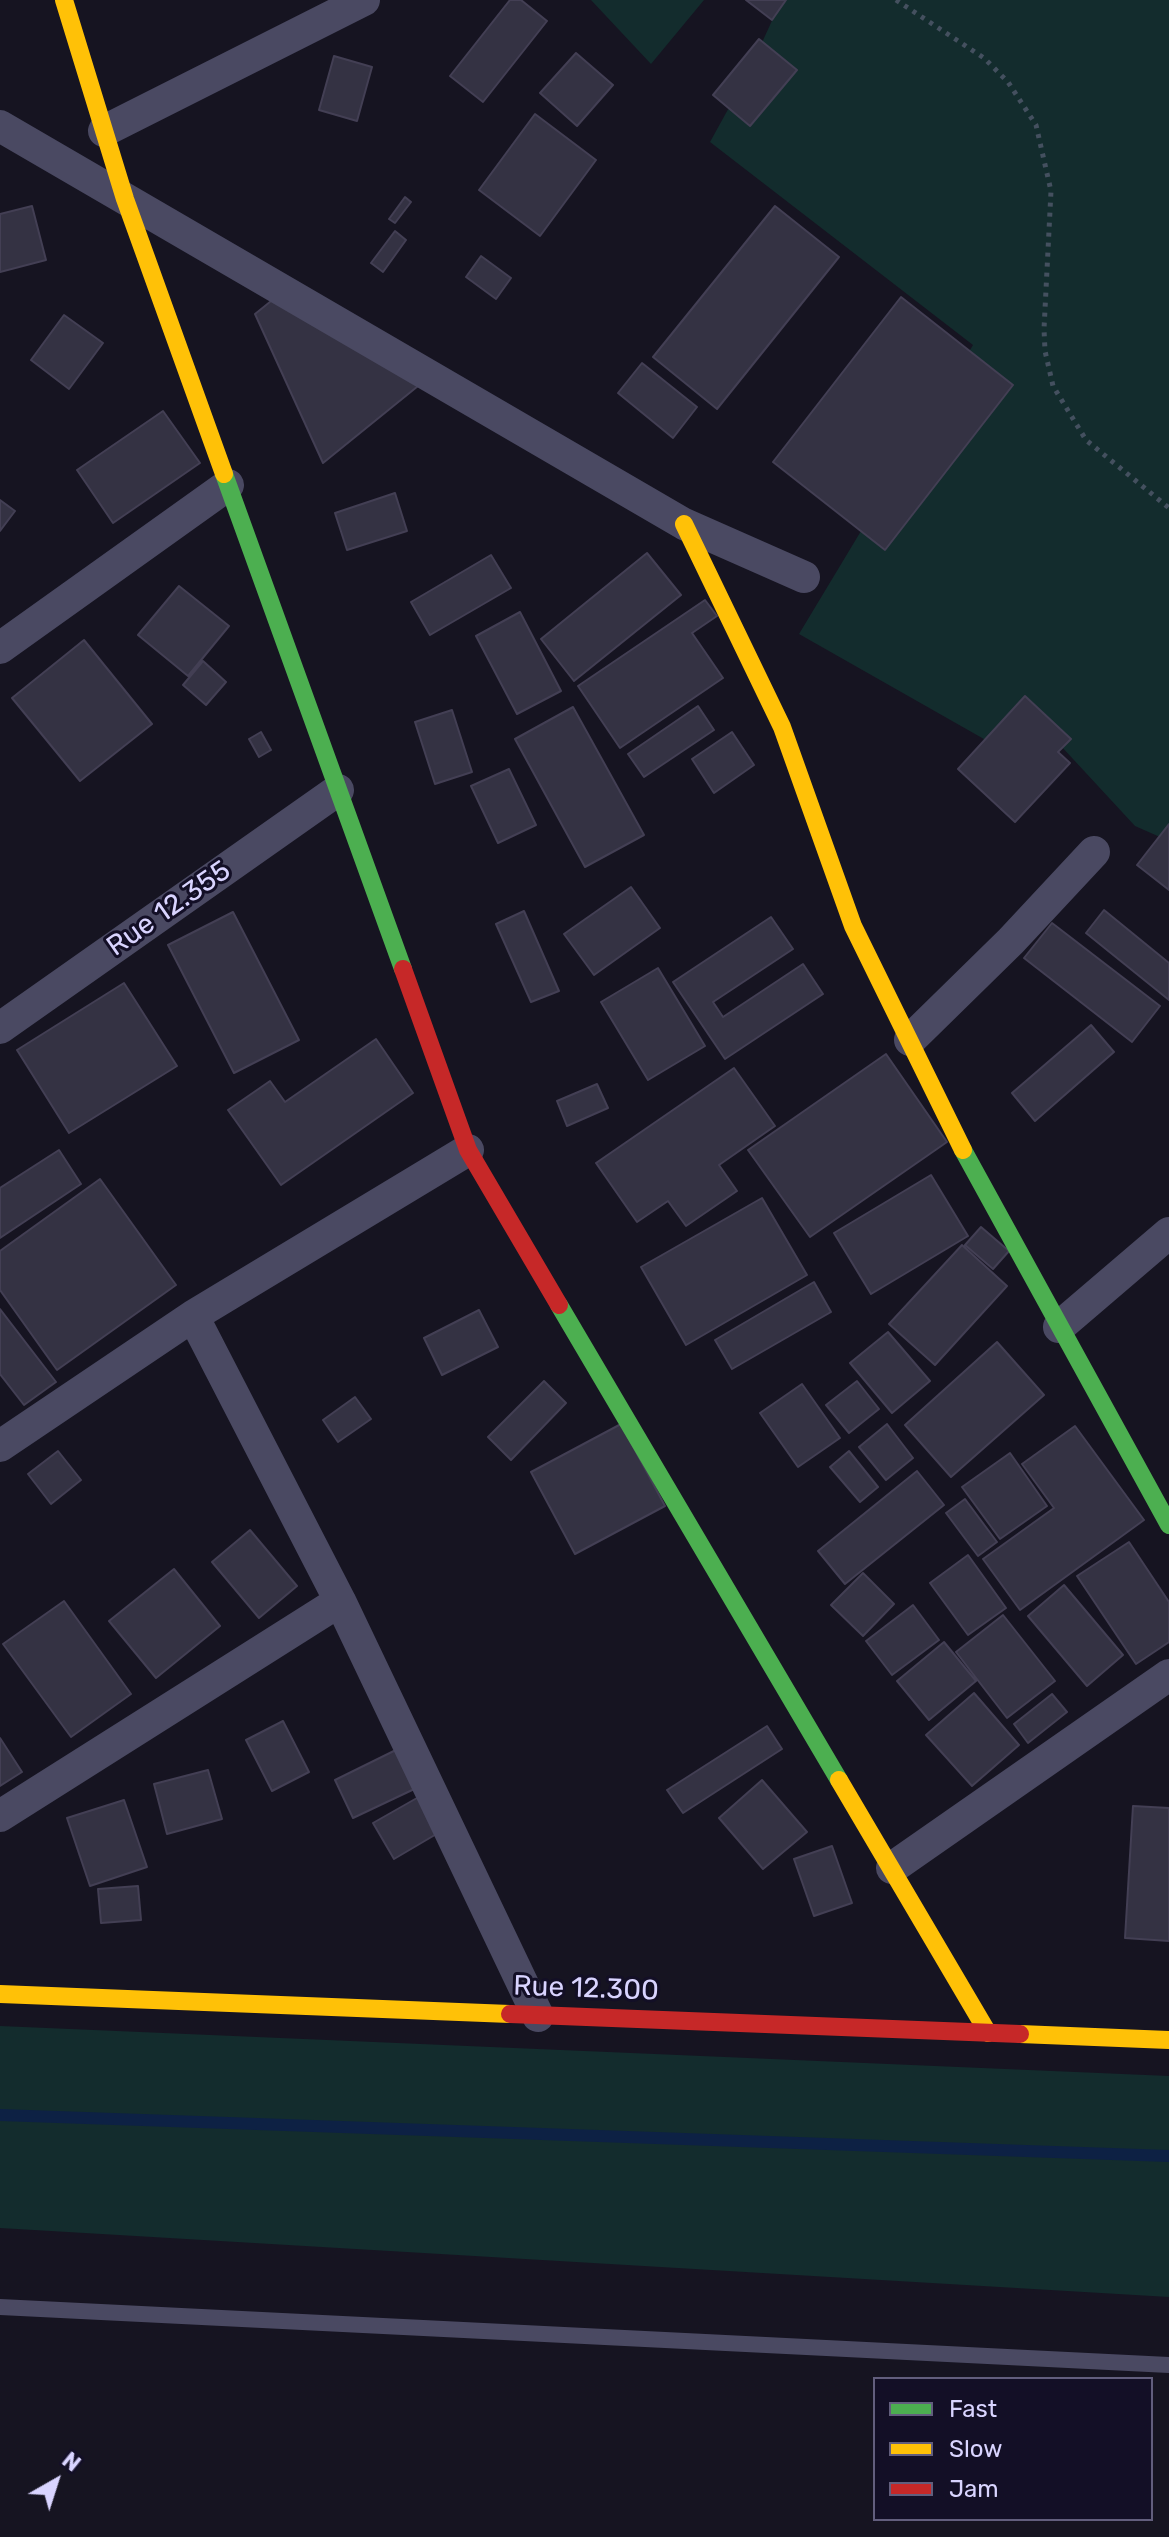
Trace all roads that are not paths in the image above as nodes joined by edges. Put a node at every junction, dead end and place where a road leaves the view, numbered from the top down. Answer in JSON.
{"nodes":[{"id":1,"x":64,"y":0,"type":"edge"},
{"id":2,"x":364,"y":0,"type":"edge"},
{"id":3,"x":0,"y":126,"type":"edge"},
{"id":4,"x":104,"y":131,"type":"junction"},
{"id":5,"x":125,"y":199,"type":"junction"},
{"id":6,"x":228,"y":485,"type":"junction"},
{"id":7,"x":684,"y":524,"type":"junction"},
{"id":8,"x":804,"y":577,"type":"dead end"},
{"id":9,"x":8,"y":633,"type":"edge"},
{"id":10,"x":338,"y":790,"type":"junction"},
{"id":11,"x":1094,"y":852,"type":"dead end"},
{"id":12,"x":0,"y":1028,"type":"edge"},
{"id":13,"x":910,"y":1040,"type":"junction"},
{"id":14,"x":468,"y":1150,"type":"junction"},
{"id":15,"x":1169,"y":1233,"type":"edge"},
{"id":16,"x":193,"y":1316,"type":"junction"},
{"id":17,"x":1059,"y":1327,"type":"junction"},
{"id":18,"x":0,"y":1446,"type":"edge"},
{"id":19,"x":1169,"y":1525,"type":"edge"},
{"id":20,"x":340,"y":1601,"type":"junction"},
{"id":21,"x":1169,"y":1675,"type":"edge"},
{"id":22,"x":0,"y":1816,"type":"edge"},
{"id":23,"x":892,"y":1868,"type":"junction"},
{"id":24,"x":0,"y":1994,"type":"edge"},
{"id":25,"x":538,"y":2016,"type":"junction"},
{"id":26,"x":988,"y":2033,"type":"junction"},
{"id":27,"x":1169,"y":2040,"type":"edge"},
{"id":28,"x":0,"y":2307,"type":"edge"},
{"id":29,"x":1169,"y":2365,"type":"edge"}],
"edges":[{"from":1,"to":4,"type":"street"},
{"from":2,"to":4,"type":"street"},
{"from":3,"to":5,"type":"street"},
{"from":4,"to":5,"type":"street"},
{"from":5,"to":6,"type":"street"},
{"from":5,"to":7,"type":"street"},
{"from":6,"to":9,"type":"street"},
{"from":6,"to":10,"type":"street"},
{"from":7,"to":8,"type":"street"},
{"from":7,"to":13,"type":"street"},
{"from":10,"to":12,"type":"street","name":"Rue 12.355"},
{"from":10,"to":14,"type":"street"},
{"from":11,"to":13,"type":"street"},
{"from":13,"to":17,"type":"street"},
{"from":14,"to":16,"type":"street"},
{"from":14,"to":23,"type":"street"},
{"from":15,"to":17,"type":"street"},
{"from":16,"to":18,"type":"street"},
{"from":16,"to":20,"type":"street"},
{"from":17,"to":19,"type":"street"},
{"from":20,"to":22,"type":"street"},
{"from":20,"to":25,"type":"street"},
{"from":21,"to":23,"type":"street"},
{"from":23,"to":26,"type":"street"},
{"from":24,"to":25,"type":"street","name":"Rue 12.300"},
{"from":25,"to":26,"type":"street","name":"Rue 12.300"},
{"from":26,"to":27,"type":"street","name":"Rue 12.300"},
{"from":28,"to":29,"type":"lane"}]}
